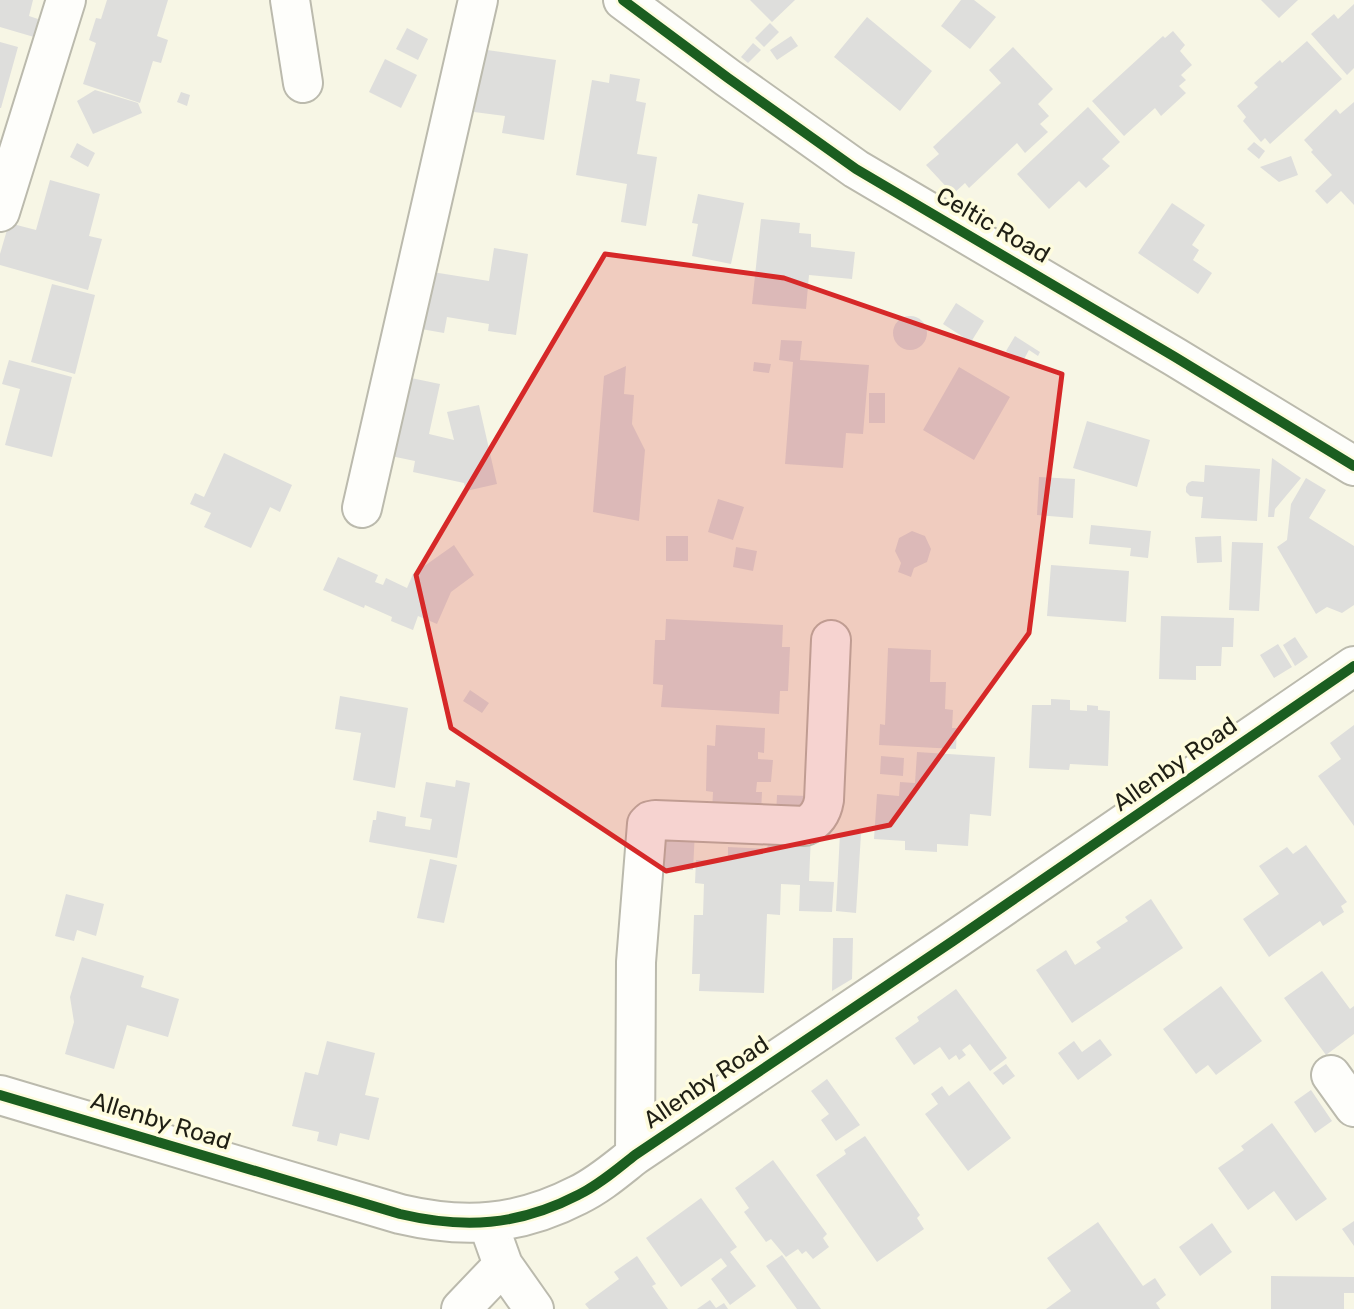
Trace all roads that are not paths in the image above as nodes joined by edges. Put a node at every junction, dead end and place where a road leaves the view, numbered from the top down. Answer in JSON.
{"nodes":[{"id":1,"x":66,"y":0,"type":"edge"},
{"id":2,"x":290,"y":0,"type":"edge"},
{"id":3,"x":478,"y":0,"type":"edge"},
{"id":4,"x":623,"y":0,"type":"edge"},
{"id":5,"x":303,"y":83,"type":"dead end"},
{"id":6,"x":0,"y":212,"type":"edge"},
{"id":7,"x":1354,"y":467,"type":"edge"},
{"id":8,"x":362,"y":508,"type":"dead end"},
{"id":9,"x":831,"y":640,"type":"dead end"},
{"id":10,"x":1354,"y":666,"type":"edge"},
{"id":11,"x":1331,"y":1075,"type":"dead end"},
{"id":12,"x":0,"y":1095,"type":"edge"},
{"id":13,"x":1354,"y":1107,"type":"edge"},
{"id":14,"x":635,"y":1155,"type":"junction"},
{"id":15,"x":488,"y":1223,"type":"junction"},
{"id":16,"x":503,"y":1265,"type":"junction"},
{"id":17,"x":461,"y":1309,"type":"edge"},
{"id":18,"x":534,"y":1309,"type":"edge"}],
"edges":[{"from":1,"to":6,"type":"street"},
{"from":2,"to":5,"type":"street"},
{"from":3,"to":8,"type":"street"},
{"from":4,"to":7,"type":"street","name":"Celtic Road"},
{"from":9,"to":14,"type":"street"},
{"from":10,"to":14,"type":"street","name":"Allenby Road"},
{"from":11,"to":13,"type":"street"},
{"from":12,"to":15,"type":"street","name":"Allenby Road"},
{"from":14,"to":15,"type":"street","name":"Allenby Road"},
{"from":15,"to":16,"type":"street"},
{"from":16,"to":17,"type":"street"},
{"from":16,"to":18,"type":"street"}]}
